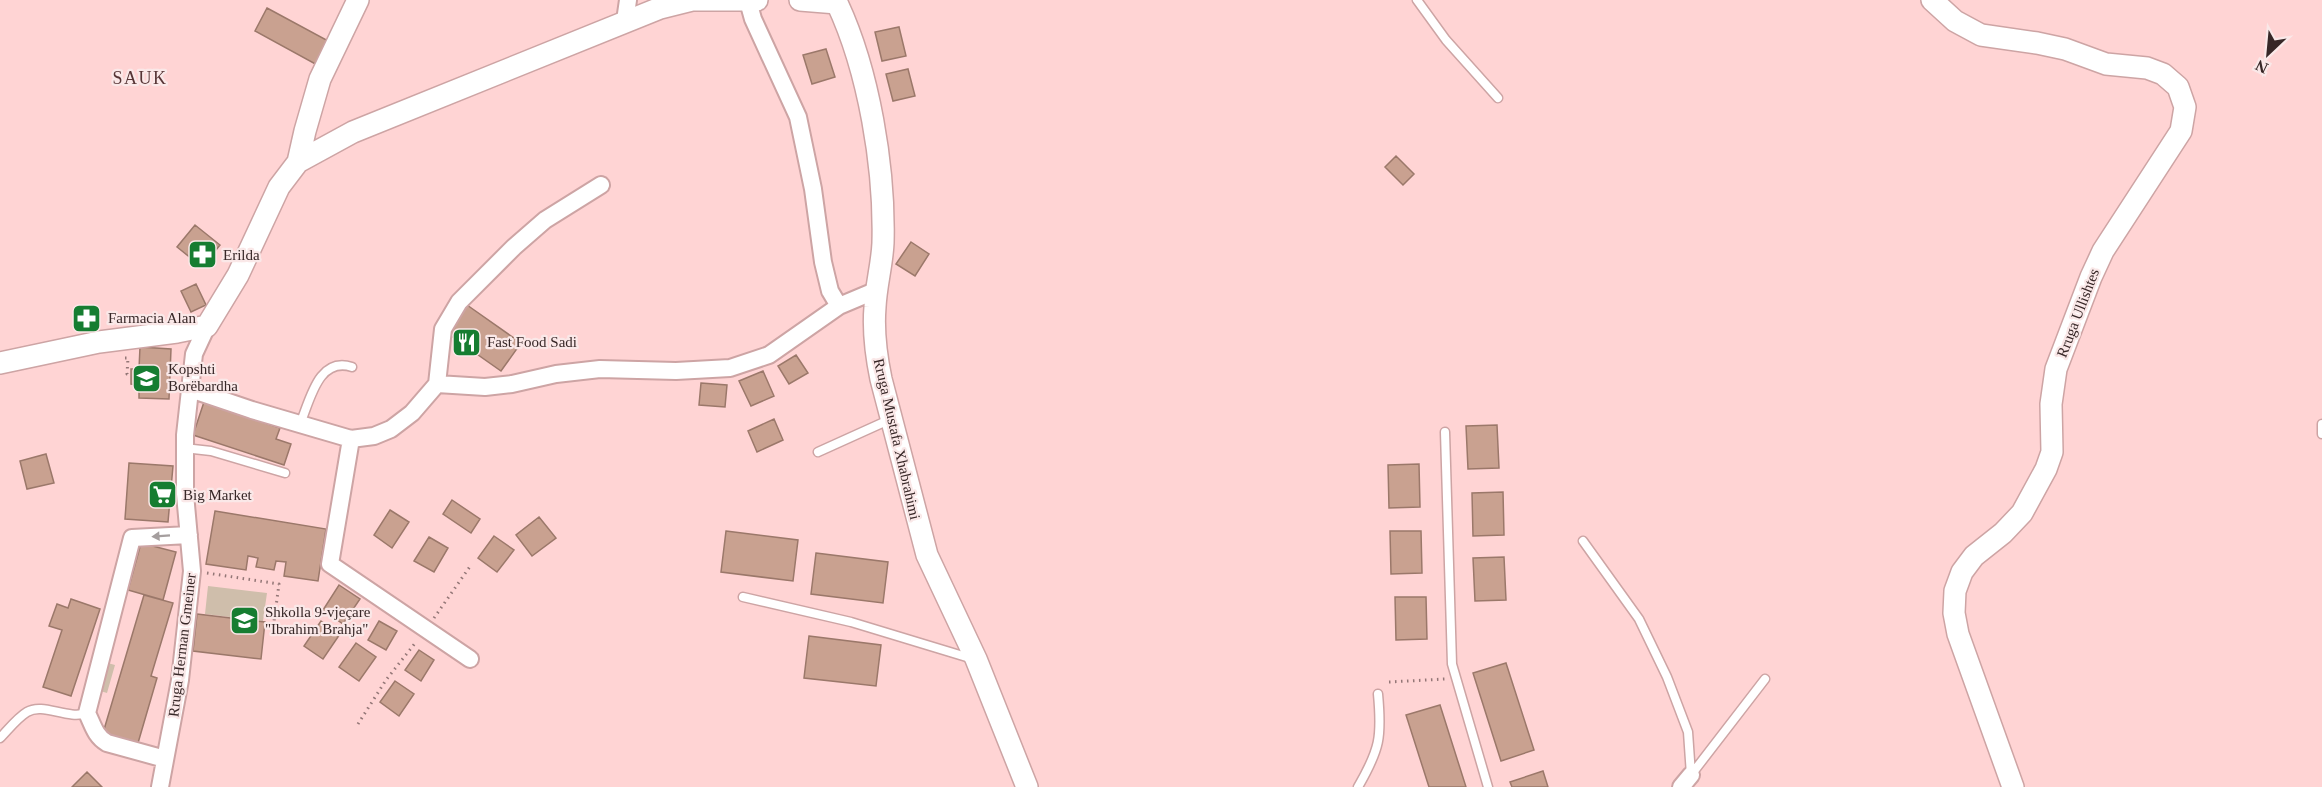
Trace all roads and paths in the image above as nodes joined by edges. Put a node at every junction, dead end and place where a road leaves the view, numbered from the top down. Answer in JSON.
{"nodes":[{"id":1,"x":358,"y":0,"type":"edge"},
{"id":2,"x":757,"y":0,"type":"edge"},
{"id":3,"x":800,"y":0,"type":"edge"},
{"id":4,"x":1417,"y":0,"type":"edge"},
{"id":5,"x":1932,"y":0,"type":"edge"},
{"id":6,"x":748,"y":1,"type":"edge"},
{"id":7,"x":838,"y":2,"type":"edge"},
{"id":8,"x":626,"y":10,"type":"edge"},
{"id":9,"x":1498,"y":98,"type":"dead end"},
{"id":10,"x":298,"y":162,"type":"junction"},
{"id":11,"x":601,"y":185,"type":"dead end"},
{"id":12,"x":877,"y":290,"type":"junction"},
{"id":13,"x":839,"y":306,"type":"junction"},
{"id":14,"x":207,"y":326,"type":"junction"},
{"id":15,"x":124,"y":358,"type":"dead end"},
{"id":16,"x":0,"y":363,"type":"edge"},
{"id":17,"x":351,"y":367,"type":"dead end"},
{"id":18,"x":131,"y":375,"type":"dead end"},
{"id":19,"x":437,"y":384,"type":"junction"},
{"id":20,"x":190,"y":389,"type":"junction"},
{"id":21,"x":891,"y":419,"type":"junction"},
{"id":22,"x":300,"y":424,"type":"junction"},
{"id":23,"x":2322,"y":424,"type":"edge"},
{"id":24,"x":1445,"y":432,"type":"dead end"},
{"id":25,"x":2322,"y":434,"type":"edge"},
{"id":26,"x":351,"y":439,"type":"junction"},
{"id":27,"x":184,"y":448,"type":"junction"},
{"id":28,"x":818,"y":453,"type":"dead end"},
{"id":29,"x":285,"y":473,"type":"dead end"},
{"id":30,"x":189,"y":535,"type":"junction"},
{"id":31,"x":1583,"y":541,"type":"dead end"},
{"id":32,"x":471,"y":565,"type":"dead end"},
{"id":33,"x":192,"y":571,"type":"junction"},
{"id":34,"x":743,"y":597,"type":"dead end"},
{"id":35,"x":273,"y":629,"type":"dead end"},
{"id":36,"x":426,"y":629,"type":"junction"},
{"id":37,"x":470,"y":659,"type":"dead end"},
{"id":38,"x":976,"y":659,"type":"junction"},
{"id":39,"x":1456,"y":678,"type":"junction"},
{"id":40,"x":1765,"y":679,"type":"dead end"},
{"id":41,"x":1389,"y":682,"type":"dead end"},
{"id":42,"x":1378,"y":694,"type":"dead end"},
{"id":43,"x":87,"y":713,"type":"junction"},
{"id":44,"x":358,"y":723,"type":"dead end"},
{"id":45,"x":0,"y":738,"type":"edge"},
{"id":46,"x":165,"y":759,"type":"junction"},
{"id":47,"x":1686,"y":781,"type":"edge"},
{"id":48,"x":160,"y":787,"type":"edge"},
{"id":49,"x":1028,"y":787,"type":"edge"},
{"id":50,"x":1358,"y":787,"type":"edge"},
{"id":51,"x":1488,"y":787,"type":"edge"},
{"id":52,"x":2013,"y":787,"type":"edge"}],
"edges":[{"from":1,"to":10,"type":"street"},
{"from":2,"to":6,"type":"street"},
{"from":3,"to":7,"type":"street"},
{"from":4,"to":9,"type":"lane"},
{"from":5,"to":52,"type":"street","name":"Rruga Ullishtes"},
{"from":6,"to":8,"type":"street"},
{"from":6,"to":13,"type":"street"},
{"from":7,"to":12,"type":"street","name":"Rruga Mustafa Xhabrahimi"},
{"from":8,"to":10,"type":"street"},
{"from":10,"to":14,"type":"street"},
{"from":11,"to":19,"type":"street"},
{"from":12,"to":13,"type":"street"},
{"from":12,"to":21,"type":"street","name":"Rruga Mustafa Xhabrahimi"},
{"from":13,"to":19,"type":"street"},
{"from":14,"to":16,"type":"street"},
{"from":14,"to":20,"type":"street","name":"Rruga Herman Gmeiner"},
{"from":15,"to":18,"type":"path"},
{"from":17,"to":22,"type":"lane"},
{"from":19,"to":26,"type":"street"},
{"from":20,"to":22,"type":"street"},
{"from":20,"to":27,"type":"street","name":"Rruga Herman Gmeiner"},
{"from":21,"to":28,"type":"lane"},
{"from":21,"to":38,"type":"street","name":"Rruga Mustafa Xhabrahimi"},
{"from":22,"to":26,"type":"street"},
{"from":23,"to":25,"type":"lane"},
{"from":24,"to":39,"type":"lane"},
{"from":26,"to":36,"type":"street"},
{"from":27,"to":29,"type":"lane"},
{"from":27,"to":30,"type":"street","name":"Rruga Herman Gmeiner"},
{"from":30,"to":33,"type":"street","name":"Rruga Herman Gmeiner"},
{"from":30,"to":43,"type":"street","one_way":true},
{"from":31,"to":47,"type":"lane"},
{"from":32,"to":36,"type":"path"},
{"from":33,"to":35,"type":"path"},
{"from":33,"to":46,"type":"street","name":"Rruga Herman Gmeiner"},
{"from":34,"to":38,"type":"lane"},
{"from":36,"to":37,"type":"street"},
{"from":36,"to":44,"type":"path"},
{"from":38,"to":49,"type":"street","name":"Rruga Mustafa Xhabrahimi"},
{"from":39,"to":41,"type":"path"},
{"from":39,"to":51,"type":"lane"},
{"from":40,"to":47,"type":"lane"},
{"from":42,"to":50,"type":"lane"},
{"from":43,"to":45,"type":"lane"},
{"from":43,"to":46,"type":"street"},
{"from":46,"to":48,"type":"street","name":"Rruga Herman Gmeiner"}]}
